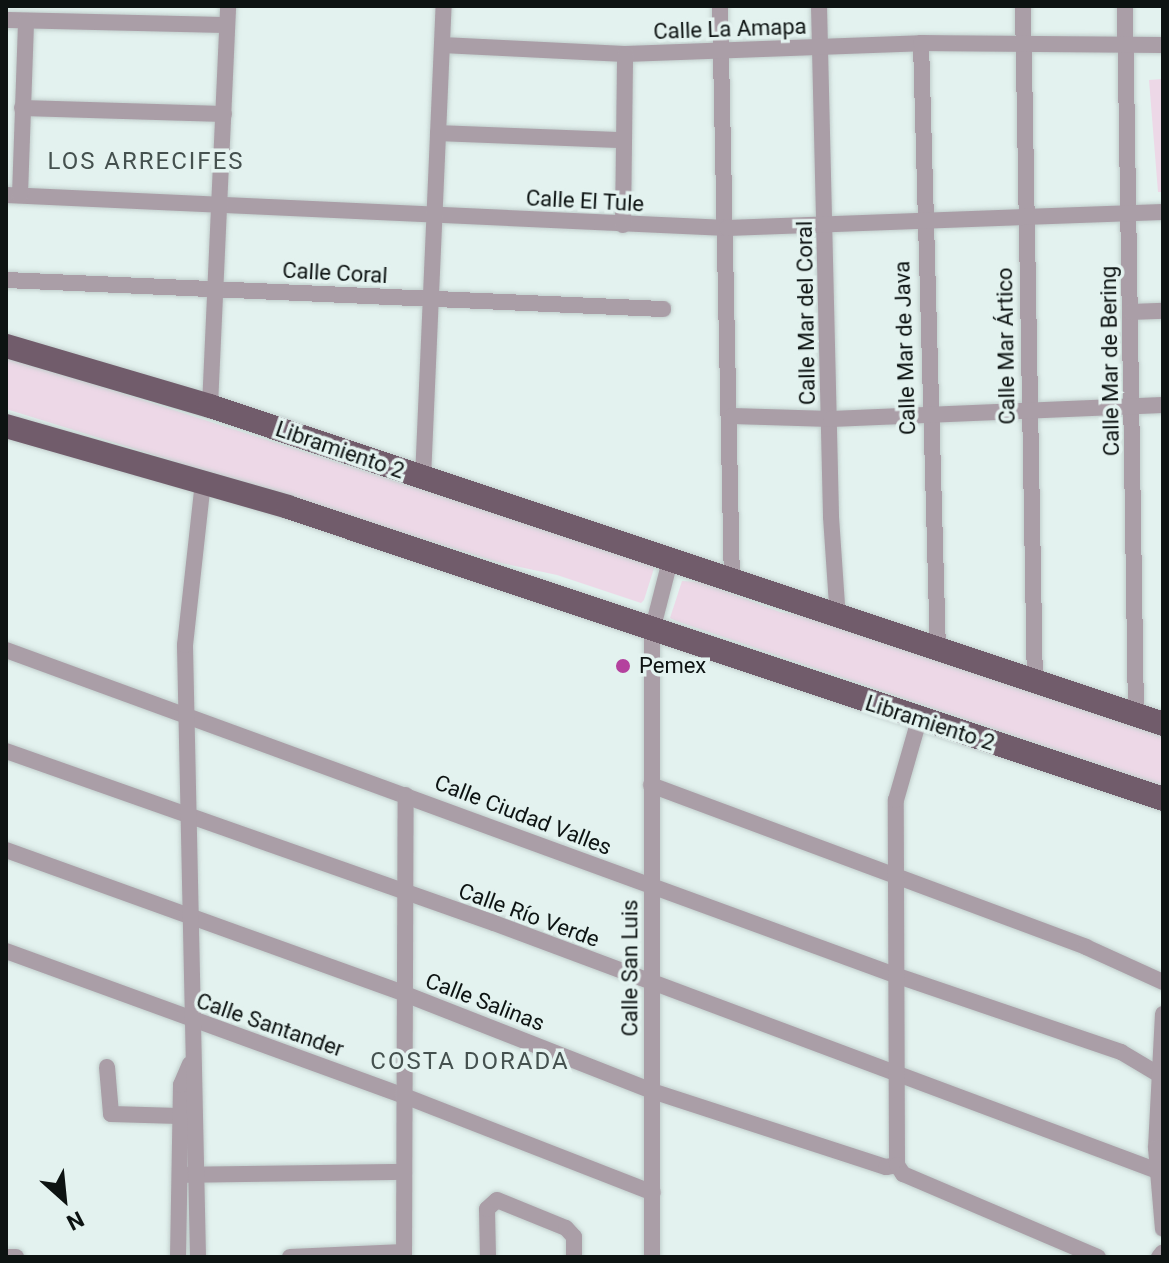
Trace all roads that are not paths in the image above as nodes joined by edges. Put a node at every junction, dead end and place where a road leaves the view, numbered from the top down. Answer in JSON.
{"nodes":[{"id":1,"x":228,"y":6,"type":"edge"},
{"id":2,"x":444,"y":6,"type":"edge"},
{"id":3,"x":720,"y":6,"type":"edge"},
{"id":4,"x":819,"y":6,"type":"edge"},
{"id":5,"x":1023,"y":6,"type":"edge"},
{"id":6,"x":1125,"y":6,"type":"edge"},
{"id":7,"x":6,"y":20,"type":"edge"},
{"id":8,"x":26,"y":21,"type":"junction"},
{"id":9,"x":227,"y":25,"type":"junction"},
{"id":10,"x":1025,"y":42,"type":"junction"},
{"id":11,"x":921,"y":43,"type":"junction"},
{"id":12,"x":1127,"y":44,"type":"junction"},
{"id":13,"x":442,"y":45,"type":"junction"},
{"id":14,"x":1163,"y":45,"type":"edge"},
{"id":15,"x":820,"y":48,"type":"junction"},
{"id":16,"x":722,"y":52,"type":"junction"},
{"id":17,"x":625,"y":54,"type":"junction"},
{"id":18,"x":22,"y":108,"type":"junction"},
{"id":19,"x":224,"y":114,"type":"junction"},
{"id":20,"x":438,"y":133,"type":"junction"},
{"id":21,"x":623,"y":140,"type":"junction"},
{"id":22,"x":13,"y":195,"type":"edge"},
{"id":23,"x":220,"y":204,"type":"junction"},
{"id":24,"x":1163,"y":212,"type":"edge"},
{"id":25,"x":1130,"y":213,"type":"junction"},
{"id":26,"x":436,"y":216,"type":"junction"},
{"id":27,"x":1025,"y":217,"type":"junction"},
{"id":28,"x":922,"y":221,"type":"junction"},
{"id":29,"x":826,"y":223,"type":"junction"},
{"id":30,"x":623,"y":225,"type":"junction"},
{"id":31,"x":727,"y":228,"type":"junction"},
{"id":32,"x":6,"y":280,"type":"edge"},
{"id":33,"x":215,"y":289,"type":"junction"},
{"id":34,"x":430,"y":299,"type":"junction"},
{"id":35,"x":663,"y":309,"type":"dead end"},
{"id":36,"x":1163,"y":311,"type":"edge"},
{"id":37,"x":1131,"y":312,"type":"junction"},
{"id":38,"x":6,"y":346,"type":"edge"},
{"id":39,"x":1163,"y":405,"type":"edge"},
{"id":40,"x":210,"y":406,"type":"junction"},
{"id":41,"x":1132,"y":406,"type":"junction"},
{"id":42,"x":1029,"y":413,"type":"junction"},
{"id":43,"x":930,"y":415,"type":"junction"},
{"id":44,"x":732,"y":416,"type":"junction"},
{"id":45,"x":831,"y":419,"type":"junction"},
{"id":46,"x":6,"y":426,"type":"edge"},
{"id":47,"x":423,"y":478,"type":"junction"},
{"id":48,"x":203,"y":481,"type":"junction"},
{"id":49,"x":670,"y":561,"type":"junction"},
{"id":50,"x":732,"y":582,"type":"junction"},
{"id":51,"x":838,"y":619,"type":"junction"},
{"id":52,"x":652,"y":631,"type":"junction"},
{"id":53,"x":6,"y":650,"type":"edge"},
{"id":54,"x":938,"y":652,"type":"junction"},
{"id":55,"x":1035,"y":684,"type":"junction"},
{"id":56,"x":1136,"y":715,"type":"junction"},
{"id":57,"x":186,"y":716,"type":"junction"},
{"id":58,"x":919,"y":720,"type":"junction"},
{"id":59,"x":1163,"y":724,"type":"edge"},
{"id":60,"x":6,"y":751,"type":"edge"},
{"id":61,"x":651,"y":785,"type":"junction"},
{"id":62,"x":406,"y":795,"type":"junction"},
{"id":63,"x":1163,"y":799,"type":"edge"},
{"id":64,"x":187,"y":818,"type":"junction"},
{"id":65,"x":6,"y":850,"type":"edge"},
{"id":66,"x":896,"y":877,"type":"junction"},
{"id":67,"x":652,"y":887,"type":"junction"},
{"id":68,"x":404,"y":893,"type":"junction"},
{"id":69,"x":188,"y":918,"type":"junction"},
{"id":70,"x":6,"y":951,"type":"edge"},
{"id":71,"x":898,"y":976,"type":"junction"},
{"id":72,"x":1163,"y":982,"type":"edge"},
{"id":73,"x":652,"y":985,"type":"junction"},
{"id":74,"x":405,"y":994,"type":"junction"},
{"id":75,"x":1163,"y":1014,"type":"edge"},
{"id":76,"x":189,"y":1021,"type":"junction"},
{"id":77,"x":190,"y":1064,"type":"junction"},
{"id":78,"x":107,"y":1067,"type":"dead end"},
{"id":79,"x":1162,"y":1076,"type":"edge"},
{"id":80,"x":899,"y":1077,"type":"junction"},
{"id":81,"x":652,"y":1091,"type":"junction"},
{"id":82,"x":402,"y":1095,"type":"junction"},
{"id":83,"x":179,"y":1116,"type":"junction"},
{"id":84,"x":897,"y":1165,"type":"junction"},
{"id":85,"x":402,"y":1172,"type":"junction"},
{"id":86,"x":1160,"y":1172,"type":"edge"},
{"id":87,"x":180,"y":1175,"type":"junction"},
{"id":88,"x":198,"y":1175,"type":"junction"},
{"id":89,"x":653,"y":1193,"type":"junction"},
{"id":90,"x":1163,"y":1229,"type":"edge"},
{"id":91,"x":404,"y":1255,"type":"edge"},
{"id":92,"x":6,"y":1257,"type":"edge"},
{"id":93,"x":16,"y":1257,"type":"edge"},
{"id":94,"x":178,"y":1257,"type":"edge"},
{"id":95,"x":198,"y":1257,"type":"edge"},
{"id":96,"x":290,"y":1257,"type":"edge"},
{"id":97,"x":488,"y":1257,"type":"edge"},
{"id":98,"x":574,"y":1257,"type":"edge"},
{"id":99,"x":652,"y":1257,"type":"edge"},
{"id":100,"x":1098,"y":1257,"type":"edge"}],
"edges":[{"from":1,"to":9,"type":"street"},
{"from":2,"to":13,"type":"street"},
{"from":3,"to":16,"type":"street"},
{"from":4,"to":15,"type":"street","name":"Calle Mar del Coral"},
{"from":5,"to":10,"type":"street","name":"Calle Mar Ártico"},
{"from":6,"to":12,"type":"street","name":"Calle Mar de Bering"},
{"from":7,"to":8,"type":"street"},
{"from":8,"to":9,"type":"street"},
{"from":8,"to":18,"type":"street"},
{"from":9,"to":19,"type":"street"},
{"from":10,"to":11,"type":"street","name":"Calle La Amapa"},
{"from":10,"to":12,"type":"street","name":"Calle La Amapa"},
{"from":10,"to":27,"type":"street","name":"Calle Mar Ártico"},
{"from":11,"to":15,"type":"street","name":"Calle La Amapa"},
{"from":11,"to":28,"type":"street","name":"Calle Mar de Java"},
{"from":12,"to":14,"type":"street","name":"Calle La Amapa"},
{"from":12,"to":25,"type":"street","name":"Calle Mar de Bering"},
{"from":13,"to":17,"type":"street","name":"Calle La Amapa"},
{"from":13,"to":20,"type":"street"},
{"from":15,"to":16,"type":"street","name":"Calle La Amapa"},
{"from":15,"to":29,"type":"street","name":"Calle Mar del Coral"},
{"from":16,"to":17,"type":"street","name":"Calle La Amapa"},
{"from":16,"to":31,"type":"street"},
{"from":17,"to":21,"type":"street"},
{"from":18,"to":19,"type":"street"},
{"from":18,"to":22,"type":"street"},
{"from":19,"to":23,"type":"street"},
{"from":20,"to":21,"type":"street"},
{"from":20,"to":26,"type":"street"},
{"from":21,"to":30,"type":"street"},
{"from":22,"to":23,"type":"street","name":"Calle El Tule"},
{"from":23,"to":26,"type":"street","name":"Calle El Tule"},
{"from":23,"to":33,"type":"street"},
{"from":24,"to":25,"type":"street","name":"Calle El Tule"},
{"from":25,"to":27,"type":"street","name":"Calle El Tule"},
{"from":25,"to":37,"type":"street","name":"Calle Mar de Bering"},
{"from":26,"to":30,"type":"street","name":"Calle El Tule"},
{"from":26,"to":34,"type":"street"},
{"from":27,"to":28,"type":"street","name":"Calle El Tule"},
{"from":27,"to":42,"type":"street","name":"Calle Mar Ártico"},
{"from":28,"to":29,"type":"street","name":"Calle El Tule"},
{"from":28,"to":43,"type":"street","name":"Calle Mar de Java"},
{"from":29,"to":31,"type":"street","name":"Calle El Tule"},
{"from":29,"to":45,"type":"street","name":"Calle Mar del Coral"},
{"from":30,"to":31,"type":"street","name":"Calle El Tule"},
{"from":31,"to":44,"type":"street"},
{"from":32,"to":33,"type":"street","name":"Calle Coral"},
{"from":33,"to":34,"type":"street","name":"Calle Coral"},
{"from":33,"to":40,"type":"street"},
{"from":34,"to":35,"type":"street","name":"Calle Coral"},
{"from":34,"to":47,"type":"street"},
{"from":36,"to":37,"type":"street"},
{"from":37,"to":41,"type":"street","name":"Calle Mar de Bering"},
{"from":38,"to":40,"type":"main road","name":"Libramiento 2"},
{"from":39,"to":41,"type":"street"},
{"from":40,"to":47,"type":"main road","name":"Libramiento 2"},
{"from":41,"to":42,"type":"street"},
{"from":41,"to":56,"type":"street","name":"Calle Mar de Bering"},
{"from":42,"to":43,"type":"street"},
{"from":42,"to":55,"type":"street","name":"Calle Mar Ártico"},
{"from":43,"to":45,"type":"street"},
{"from":43,"to":54,"type":"street","name":"Calle Mar de Java"},
{"from":44,"to":45,"type":"street"},
{"from":44,"to":50,"type":"street"},
{"from":45,"to":51,"type":"street","name":"Calle Mar del Coral"},
{"from":46,"to":48,"type":"main road","name":"Libramiento 2"},
{"from":47,"to":49,"type":"main road","name":"Libramiento 2"},
{"from":48,"to":52,"type":"main road","name":"Libramiento 2"},
{"from":48,"to":57,"type":"street"},
{"from":49,"to":50,"type":"main road","name":"Libramiento 2"},
{"from":49,"to":52,"type":"street"},
{"from":50,"to":51,"type":"main road","name":"Libramiento 2"},
{"from":51,"to":54,"type":"main road","name":"Libramiento 2"},
{"from":52,"to":58,"type":"main road","name":"Libramiento 2"},
{"from":52,"to":61,"type":"street","name":"Calle San Luis"},
{"from":53,"to":57,"type":"street","name":"Calle Ciudad Valles"},
{"from":54,"to":55,"type":"main road","name":"Libramiento 2"},
{"from":55,"to":56,"type":"main road","name":"Libramiento 2"},
{"from":56,"to":59,"type":"main road","name":"Libramiento 2"},
{"from":57,"to":62,"type":"street","name":"Calle Ciudad Valles"},
{"from":57,"to":64,"type":"street"},
{"from":58,"to":63,"type":"main road","name":"Libramiento 2"},
{"from":58,"to":66,"type":"street"},
{"from":60,"to":64,"type":"street","name":"Calle Río Verde"},
{"from":61,"to":66,"type":"street"},
{"from":61,"to":67,"type":"street","name":"Calle San Luis"},
{"from":62,"to":67,"type":"street","name":"Calle Ciudad Valles"},
{"from":62,"to":68,"type":"street"},
{"from":64,"to":68,"type":"street","name":"Calle Río Verde"},
{"from":64,"to":69,"type":"street"},
{"from":65,"to":69,"type":"street","name":"Calle Salinas"},
{"from":66,"to":71,"type":"street"},
{"from":66,"to":72,"type":"street"},
{"from":67,"to":71,"type":"street","name":"Calle Ciudad Valles"},
{"from":67,"to":73,"type":"street","name":"Calle San Luis"},
{"from":68,"to":73,"type":"street","name":"Calle Río Verde"},
{"from":68,"to":74,"type":"street"},
{"from":69,"to":74,"type":"street","name":"Calle Salinas"},
{"from":69,"to":76,"type":"street"},
{"from":70,"to":76,"type":"street","name":"Calle Santander"},
{"from":71,"to":79,"type":"street","name":"Calle Ciudad Valles"},
{"from":71,"to":80,"type":"street"},
{"from":73,"to":80,"type":"street","name":"Calle Río Verde"},
{"from":73,"to":81,"type":"street","name":"Calle San Luis"},
{"from":74,"to":81,"type":"street","name":"Calle Salinas"},
{"from":74,"to":82,"type":"street"},
{"from":75,"to":79,"type":"street"},
{"from":76,"to":77,"type":"street"},
{"from":76,"to":82,"type":"street","name":"Calle Santander"},
{"from":77,"to":83,"type":"street"},
{"from":77,"to":88,"type":"street"},
{"from":78,"to":83,"type":"street"},
{"from":79,"to":86,"type":"street"},
{"from":80,"to":84,"type":"street"},
{"from":80,"to":86,"type":"street","name":"Calle Río Verde"},
{"from":81,"to":84,"type":"street","name":"Calle Salinas"},
{"from":81,"to":89,"type":"street","name":"Calle San Luis"},
{"from":82,"to":85,"type":"street"},
{"from":82,"to":89,"type":"street","name":"Calle Santander"},
{"from":83,"to":87,"type":"street"},
{"from":84,"to":100,"type":"street","name":"Calle Salinas"},
{"from":85,"to":88,"type":"street"},
{"from":85,"to":91,"type":"street"},
{"from":86,"to":90,"type":"street"},
{"from":87,"to":88,"type":"street"},
{"from":87,"to":94,"type":"street"},
{"from":88,"to":95,"type":"street"},
{"from":89,"to":99,"type":"street","name":"Calle San Luis"},
{"from":91,"to":96,"type":"street"},
{"from":92,"to":93,"type":"street"},
{"from":97,"to":98,"type":"street"}]}
